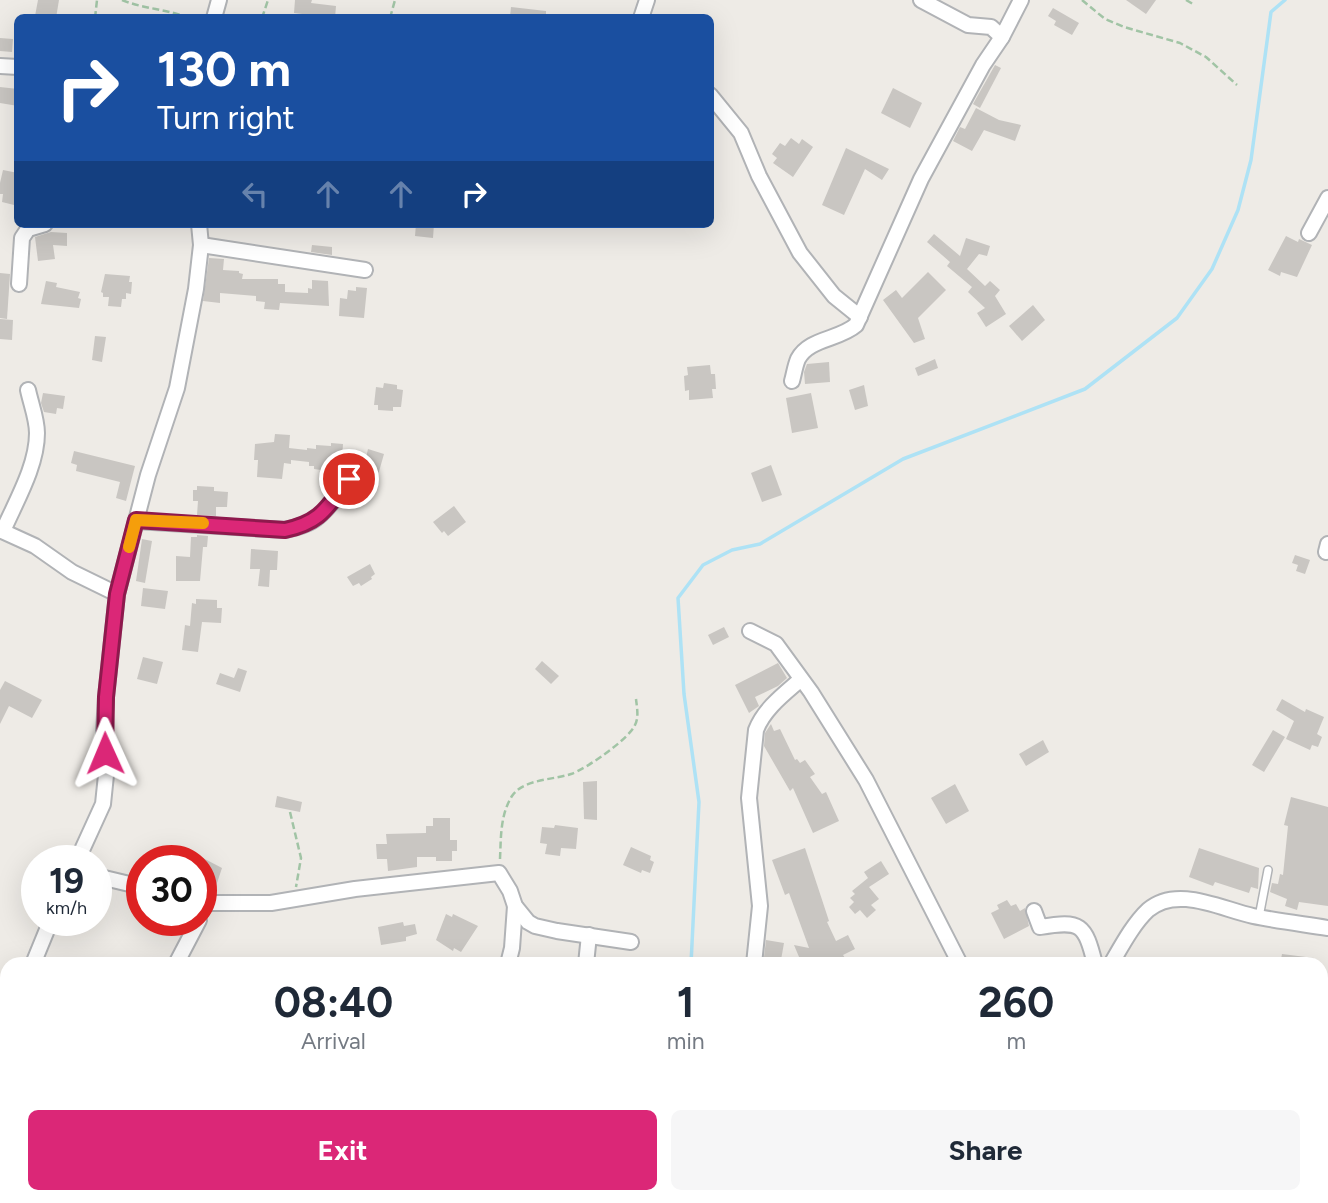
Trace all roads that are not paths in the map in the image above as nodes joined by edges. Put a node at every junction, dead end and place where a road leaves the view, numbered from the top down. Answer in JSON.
{"nodes":[{"id":1,"x":921,"y":0,"type":"edge"},
{"id":2,"x":1021,"y":0,"type":"edge"},
{"id":3,"x":1002,"y":37,"type":"junction"},
{"id":4,"x":714,"y":100,"type":"edge"},
{"id":5,"x":1328,"y":198,"type":"edge"},
{"id":6,"x":31,"y":228,"type":"edge"},
{"id":7,"x":199,"y":228,"type":"edge"},
{"id":8,"x":1310,"y":233,"type":"dead end"},
{"id":9,"x":201,"y":245,"type":"junction"},
{"id":10,"x":365,"y":270,"type":"dead end"},
{"id":11,"x":19,"y":284,"type":"dead end"},
{"id":12,"x":860,"y":317,"type":"junction"},
{"id":13,"x":792,"y":381,"type":"dead end"},
{"id":14,"x":28,"y":390,"type":"dead end"},
{"id":15,"x":354,"y":468,"type":"dead end"},
{"id":16,"x":136,"y":520,"type":"junction"},
{"id":17,"x":2,"y":530,"type":"edge"},
{"id":18,"x":117,"y":594,"type":"junction"},
{"id":19,"x":750,"y":631,"type":"dead end"},
{"id":20,"x":800,"y":680,"type":"junction"},
{"id":21,"x":84,"y":845,"type":"edge"},
{"id":22,"x":1268,"y":870,"type":"dead end"},
{"id":23,"x":515,"y":906,"type":"junction"},
{"id":24,"x":217,"y":909,"type":"edge"},
{"id":25,"x":1034,"y":911,"type":"dead end"},
{"id":26,"x":1259,"y":917,"type":"junction"},
{"id":27,"x":1328,"y":928,"type":"edge"},
{"id":28,"x":589,"y":935,"type":"junction"},
{"id":29,"x":44,"y":936,"type":"edge"},
{"id":30,"x":190,"y":936,"type":"edge"},
{"id":31,"x":631,"y":942,"type":"dead end"},
{"id":32,"x":36,"y":957,"type":"edge"},
{"id":33,"x":179,"y":957,"type":"edge"},
{"id":34,"x":510,"y":957,"type":"edge"},
{"id":35,"x":587,"y":957,"type":"edge"},
{"id":36,"x":755,"y":957,"type":"edge"},
{"id":37,"x":956,"y":957,"type":"edge"},
{"id":38,"x":1093,"y":957,"type":"edge"},
{"id":39,"x":1115,"y":957,"type":"edge"}],
"edges":[{"from":1,"to":3,"type":"street"},
{"from":2,"to":3,"type":"street"},
{"from":3,"to":12,"type":"street"},
{"from":4,"to":12,"type":"street"},
{"from":5,"to":8,"type":"street"},
{"from":6,"to":11,"type":"street"},
{"from":7,"to":9,"type":"street"},
{"from":9,"to":10,"type":"street"},
{"from":9,"to":16,"type":"street"},
{"from":12,"to":13,"type":"street"},
{"from":14,"to":17,"type":"street"},
{"from":15,"to":16,"type":"street"},
{"from":16,"to":18,"type":"street"},
{"from":17,"to":18,"type":"street"},
{"from":18,"to":21,"type":"street"},
{"from":19,"to":20,"type":"street"},
{"from":20,"to":36,"type":"street"},
{"from":20,"to":37,"type":"street"},
{"from":22,"to":26,"type":"lane"},
{"from":23,"to":24,"type":"street"},
{"from":23,"to":28,"type":"street"},
{"from":23,"to":34,"type":"street"},
{"from":25,"to":38,"type":"street"},
{"from":26,"to":27,"type":"street"},
{"from":26,"to":39,"type":"street"},
{"from":28,"to":31,"type":"street"},
{"from":28,"to":35,"type":"street"},
{"from":29,"to":32,"type":"street"},
{"from":30,"to":33,"type":"street"}]}
